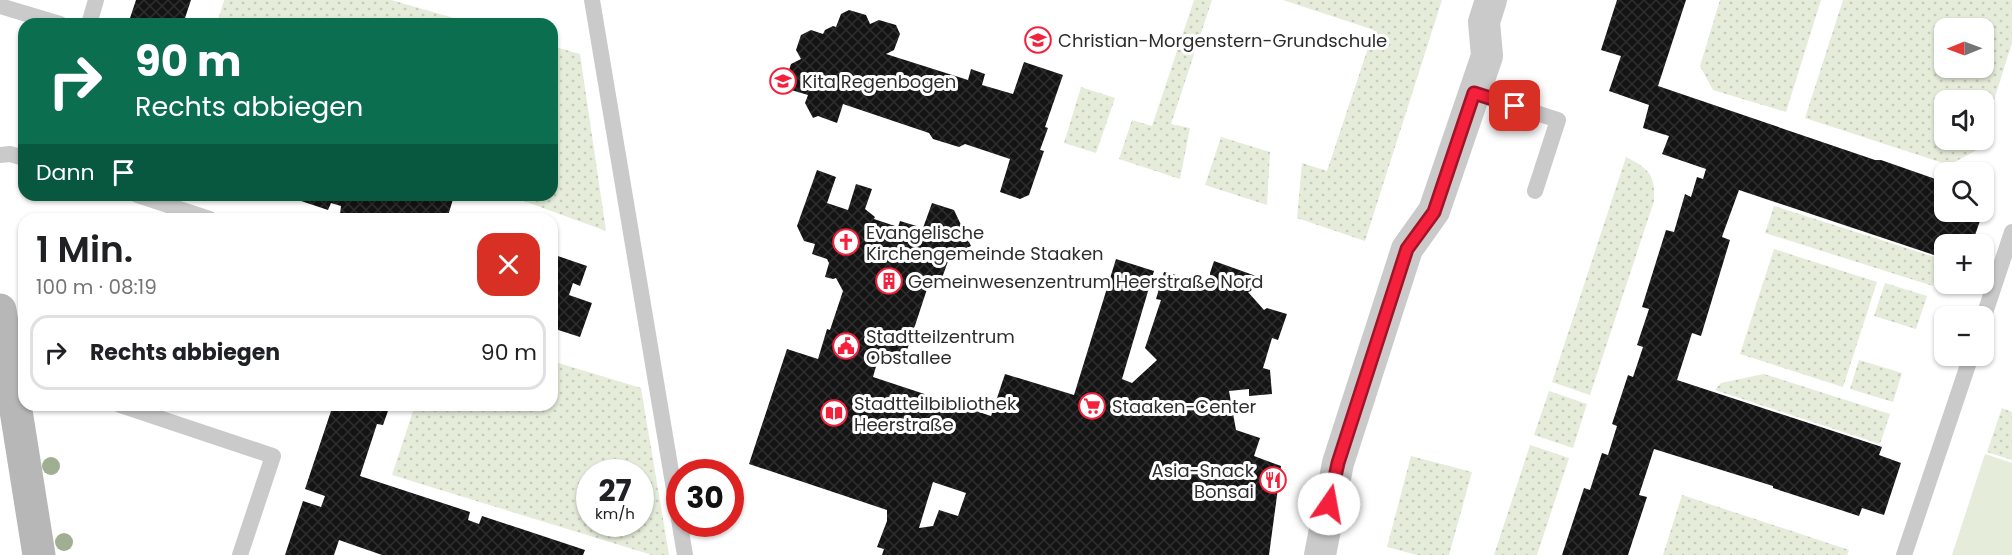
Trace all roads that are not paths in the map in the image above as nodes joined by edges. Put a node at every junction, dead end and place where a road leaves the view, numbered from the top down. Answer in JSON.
{"nodes":[{"id":1,"x":96,"y":0,"type":"edge"},
{"id":2,"x":592,"y":0,"type":"edge"},
{"id":3,"x":1491,"y":0,"type":"edge"},
{"id":4,"x":0,"y":6,"type":"edge"},
{"id":5,"x":40,"y":18,"type":"edge"},
{"id":6,"x":91,"y":18,"type":"edge"},
{"id":7,"x":1474,"y":93,"type":"junction"},
{"id":8,"x":0,"y":155,"type":"edge"},
{"id":9,"x":18,"y":156,"type":"edge"},
{"id":10,"x":1535,"y":191,"type":"dead end"},
{"id":11,"x":156,"y":201,"type":"edge"},
{"id":12,"x":192,"y":213,"type":"edge"},
{"id":13,"x":2012,"y":232,"type":"edge"},
{"id":14,"x":1987,"y":306,"type":"edge"},
{"id":15,"x":0,"y":310,"type":"edge"},
{"id":16,"x":1968,"y":366,"type":"edge"},
{"id":17,"x":18,"y":398,"type":"edge"},
{"id":18,"x":20,"y":411,"type":"edge"},
{"id":19,"x":138,"y":411,"type":"edge"},
{"id":20,"x":39,"y":555,"type":"edge"},
{"id":21,"x":240,"y":555,"type":"edge"},
{"id":22,"x":685,"y":555,"type":"edge"},
{"id":23,"x":1320,"y":555,"type":"edge"},
{"id":24,"x":1904,"y":555,"type":"edge"}],
"edges":[{"from":1,"to":6,"type":"lane"},
{"from":2,"to":22,"type":"lane"},
{"from":3,"to":7,"type":"street"},
{"from":4,"to":5,"type":"lane"},
{"from":7,"to":10,"type":"lane"},
{"from":7,"to":23,"type":"street"},
{"from":8,"to":9,"type":"lane"},
{"from":11,"to":12,"type":"lane"},
{"from":13,"to":14,"type":"lane"},
{"from":15,"to":17,"type":"street"},
{"from":16,"to":24,"type":"lane"},
{"from":18,"to":20,"type":"street"},
{"from":19,"to":21,"type":"lane"}]}
